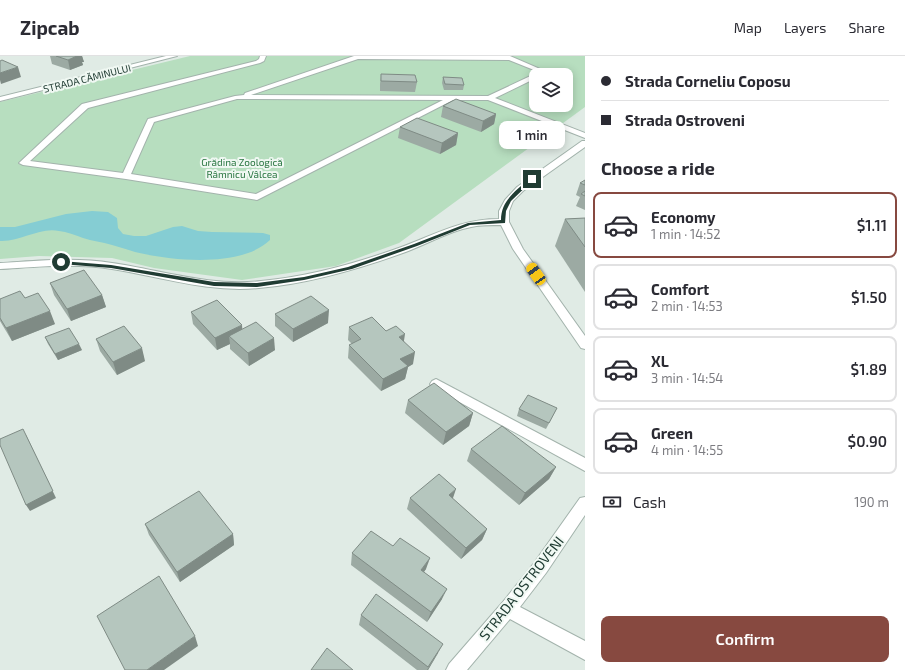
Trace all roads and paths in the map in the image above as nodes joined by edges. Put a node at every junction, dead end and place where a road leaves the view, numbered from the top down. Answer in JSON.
{"nodes":[{"id":1,"x":174,"y":56,"type":"edge"},
{"id":2,"x":263,"y":56,"type":"edge"},
{"id":3,"x":534,"y":68,"type":"edge"},
{"id":4,"x":529,"y":79,"type":"edge"},
{"id":5,"x":237,"y":98,"type":"junction"},
{"id":6,"x":452,"y":98,"type":"junction"},
{"id":7,"x":489,"y":98,"type":"junction"},
{"id":8,"x":0,"y":99,"type":"edge"},
{"id":9,"x":585,"y":136,"type":"edge"},
{"id":10,"x":585,"y":143,"type":"edge"},
{"id":11,"x":126,"y":176,"type":"junction"},
{"id":12,"x":504,"y":222,"type":"junction"},
{"id":13,"x":0,"y":266,"type":"edge"},
{"id":14,"x":585,"y":345,"type":"edge"},
{"id":15,"x":436,"y":384,"type":"edge"},
{"id":16,"x":585,"y":465,"type":"edge"},
{"id":17,"x":585,"y":503,"type":"edge"},
{"id":18,"x":508,"y":609,"type":"junction"},
{"id":19,"x":585,"y":651,"type":"edge"},
{"id":20,"x":455,"y":670,"type":"edge"}],
"edges":[{"from":1,"to":8,"type":"street","name":"STRADA CĂMINULUI"},
{"from":2,"to":11,"type":"street"},
{"from":3,"to":5,"type":"street"},
{"from":4,"to":7,"type":"street"},
{"from":5,"to":6,"type":"street"},
{"from":5,"to":11,"type":"street"},
{"from":6,"to":7,"type":"street"},
{"from":6,"to":11,"type":"street"},
{"from":7,"to":9,"type":"street"},
{"from":10,"to":12,"type":"street"},
{"from":12,"to":13,"type":"street"},
{"from":12,"to":14,"type":"street"},
{"from":15,"to":16,"type":"street"},
{"from":17,"to":18,"type":"street","name":"STRADA OSTROVENI"},
{"from":18,"to":19,"type":"street"},
{"from":18,"to":20,"type":"street","name":"STRADA OSTROVENI"}]}
